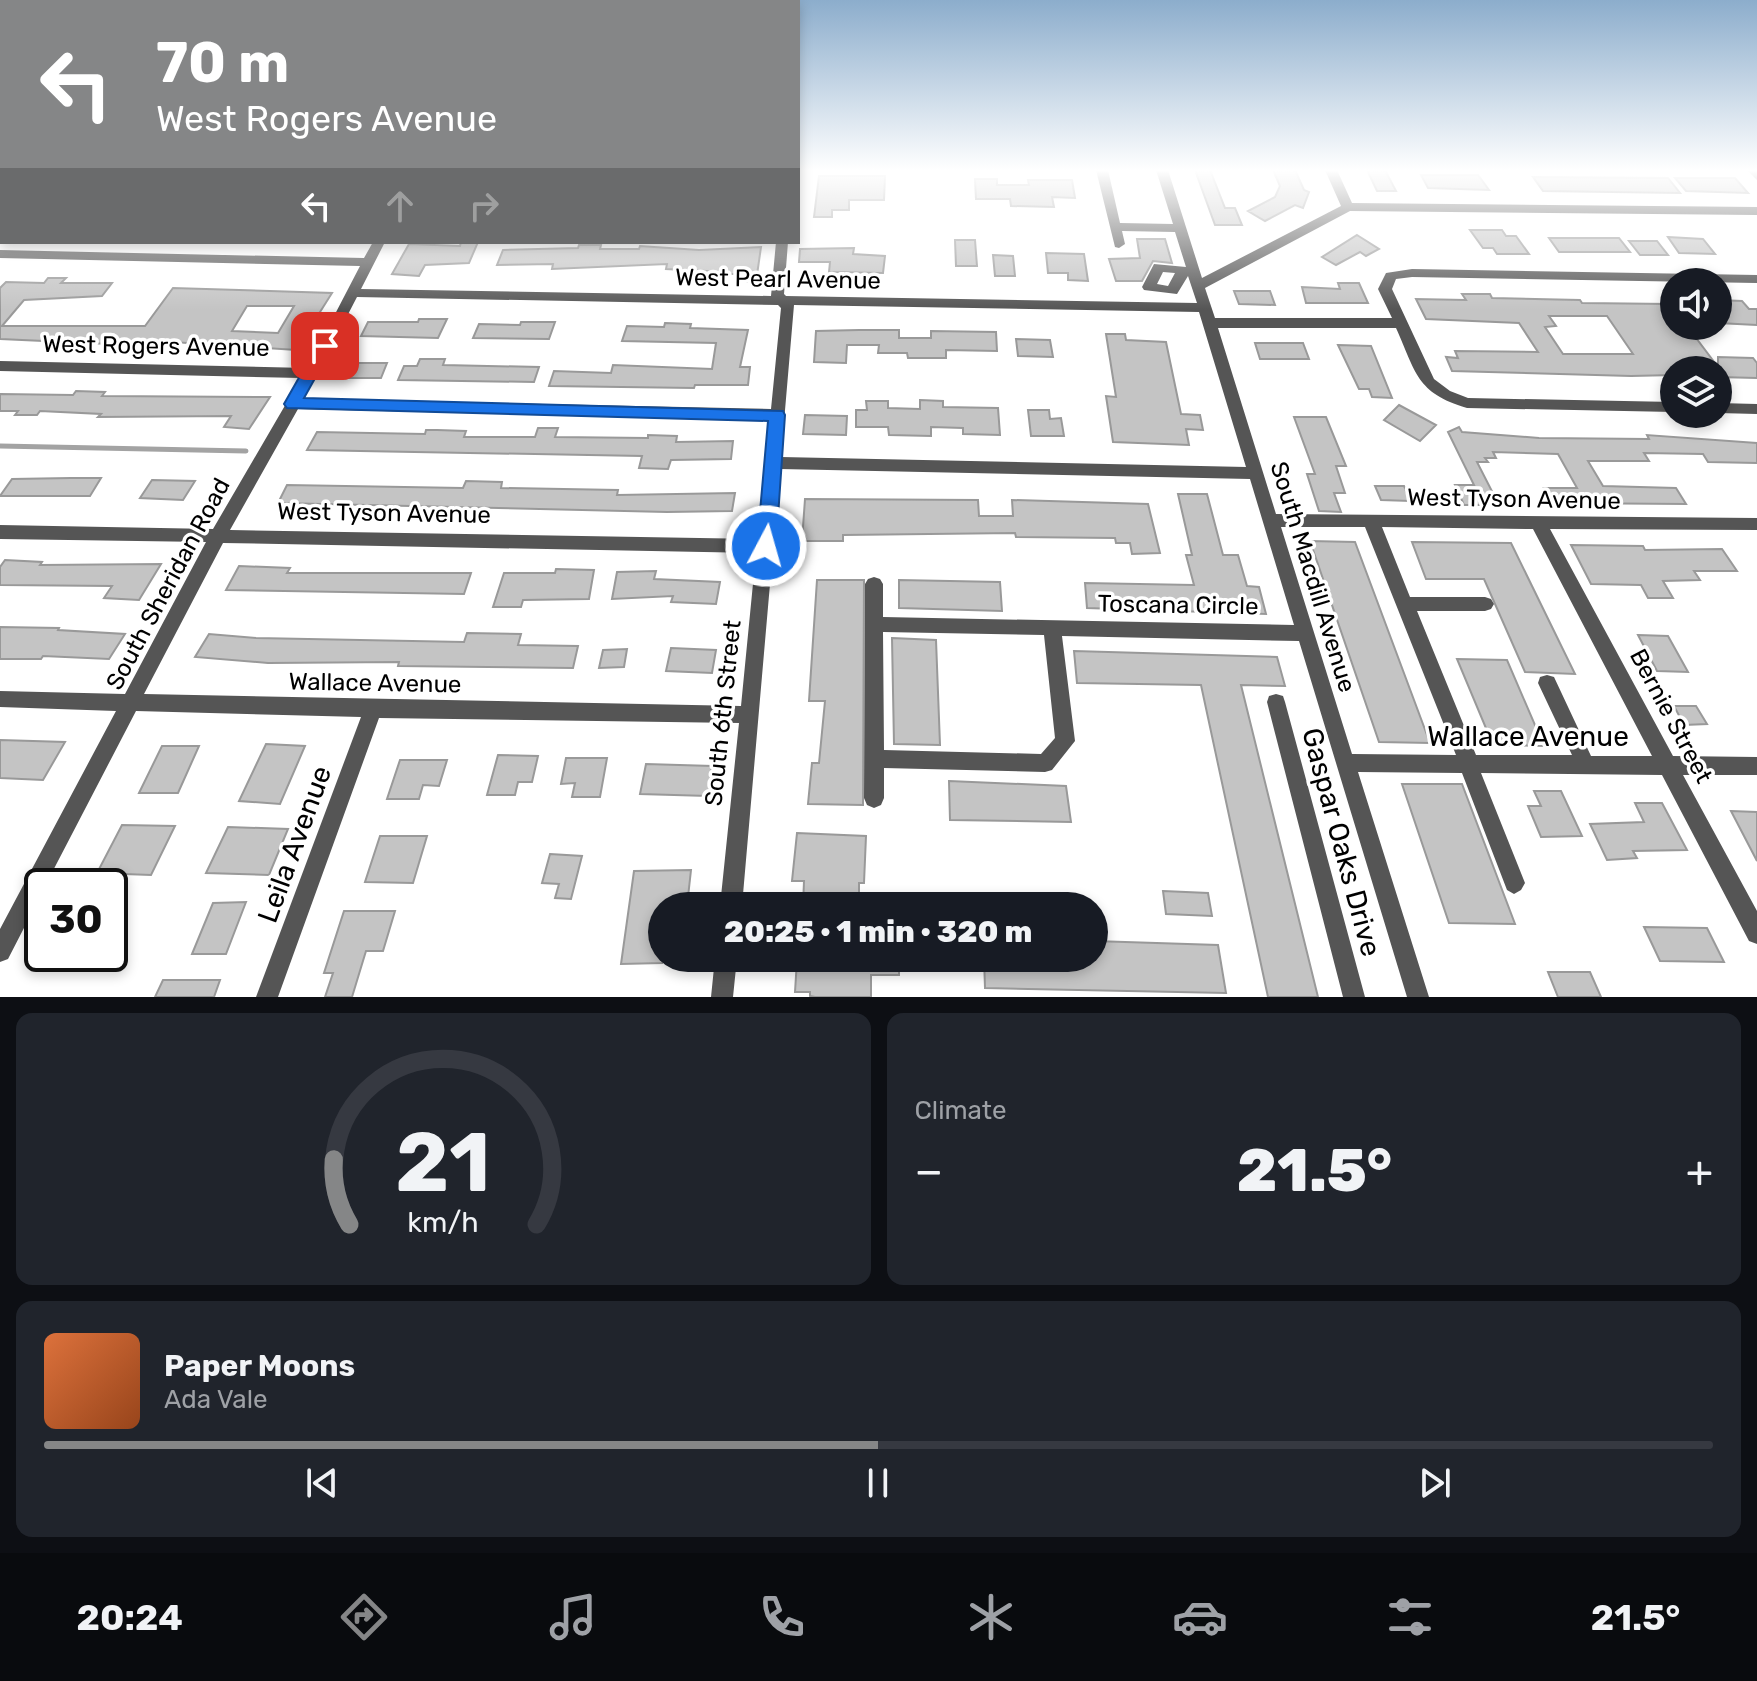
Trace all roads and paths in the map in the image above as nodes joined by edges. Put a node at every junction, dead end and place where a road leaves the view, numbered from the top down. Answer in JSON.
{"nodes":[{"id":1,"x":1113,"y":217,"type":"edge"},
{"id":2,"x":1176,"y":217,"type":"edge"},
{"id":3,"x":1327,"y":217,"type":"edge"},
{"id":4,"x":1115,"y":227,"type":"junction"},
{"id":5,"x":1180,"y":228,"type":"junction"},
{"id":6,"x":378,"y":244,"type":"edge"},
{"id":7,"x":782,"y":244,"type":"edge"},
{"id":8,"x":1119,"y":244,"type":"dead end"},
{"id":9,"x":0,"y":254,"type":"edge"},
{"id":10,"x":369,"y":262,"type":"junction"},
{"id":11,"x":1191,"y":277,"type":"junction"},
{"id":12,"x":1757,"y":279,"type":"edge"},
{"id":13,"x":1160,"y":289,"type":"junction"},
{"id":14,"x":352,"y":293,"type":"junction"},
{"id":15,"x":782,"y":301,"type":"junction"},
{"id":16,"x":1165,"y":308,"type":"junction"},
{"id":17,"x":1207,"y":316,"type":"junction"},
{"id":18,"x":1399,"y":323,"type":"junction"},
{"id":19,"x":0,"y":366,"type":"edge"},
{"id":20,"x":311,"y":373,"type":"junction"},
{"id":21,"x":293,"y":404,"type":"junction"},
{"id":22,"x":1660,"y":407,"type":"edge"},
{"id":23,"x":1732,"y":408,"type":"edge"},
{"id":24,"x":1757,"y":409,"type":"edge"},
{"id":25,"x":777,"y":415,"type":"junction"},
{"id":26,"x":774,"y":463,"type":"junction"},
{"id":27,"x":1257,"y":473,"type":"junction"},
{"id":28,"x":1270,"y":520,"type":"junction"},
{"id":29,"x":1371,"y":521,"type":"junction"},
{"id":30,"x":1539,"y":524,"type":"junction"},
{"id":31,"x":1757,"y":524,"type":"edge"},
{"id":32,"x":0,"y":532,"type":"edge"},
{"id":33,"x":219,"y":534,"type":"junction"},
{"id":34,"x":766,"y":546,"type":"junction"},
{"id":35,"x":874,"y":584,"type":"dead end"},
{"id":36,"x":1405,"y":604,"type":"junction"},
{"id":37,"x":1485,"y":604,"type":"dead end"},
{"id":38,"x":874,"y":624,"type":"junction"},
{"id":39,"x":1052,"y":629,"type":"junction"},
{"id":40,"x":1304,"y":633,"type":"junction"},
{"id":41,"x":1547,"y":683,"type":"dead end"},
{"id":42,"x":0,"y":699,"type":"edge"},
{"id":43,"x":133,"y":702,"type":"junction"},
{"id":44,"x":1276,"y":702,"type":"dead end"},
{"id":45,"x":373,"y":709,"type":"junction"},
{"id":46,"x":749,"y":715,"type":"junction"},
{"id":47,"x":874,"y":759,"type":"junction"},
{"id":48,"x":1346,"y":763,"type":"junction"},
{"id":49,"x":1470,"y":764,"type":"junction"},
{"id":50,"x":1586,"y":765,"type":"junction"},
{"id":51,"x":1668,"y":765,"type":"junction"},
{"id":52,"x":1757,"y":766,"type":"edge"},
{"id":53,"x":874,"y":798,"type":"dead end"},
{"id":54,"x":1514,"y":883,"type":"dead end"},
{"id":55,"x":732,"y":892,"type":"edge"},
{"id":56,"x":1757,"y":933,"type":"edge"},
{"id":57,"x":0,"y":951,"type":"edge"},
{"id":58,"x":725,"y":972,"type":"edge"},
{"id":59,"x":267,"y":997,"type":"edge"},
{"id":60,"x":722,"y":997,"type":"edge"},
{"id":61,"x":1354,"y":997,"type":"edge"},
{"id":62,"x":1418,"y":997,"type":"edge"}],
"edges":[{"from":1,"to":4,"type":"street"},
{"from":2,"to":5,"type":"street","name":"South Macdill Avenue"},
{"from":3,"to":11,"type":"street"},
{"from":4,"to":5,"type":"street"},
{"from":4,"to":8,"type":"street"},
{"from":5,"to":11,"type":"street","name":"South Macdill Avenue"},
{"from":6,"to":10,"type":"street","name":"South Sheridan Road"},
{"from":7,"to":15,"type":"street","name":"South 6th Street"},
{"from":9,"to":10,"type":"street"},
{"from":10,"to":14,"type":"street","name":"South Sheridan Road"},
{"from":11,"to":13,"type":"street"},
{"from":11,"to":13,"type":"street"},
{"from":11,"to":17,"type":"street","name":"South Macdill Avenue"},
{"from":12,"to":18,"type":"street"},
{"from":13,"to":16,"type":"street"},
{"from":14,"to":15,"type":"street","name":"West Pearl Avenue"},
{"from":14,"to":20,"type":"street","name":"South Sheridan Road"},
{"from":15,"to":16,"type":"street","name":"West Pearl Avenue"},
{"from":15,"to":25,"type":"street","name":"South 6th Street"},
{"from":16,"to":17,"type":"street","name":"West Pearl Avenue"},
{"from":17,"to":18,"type":"street","name":"West Pearl Avenue"},
{"from":17,"to":27,"type":"street","name":"South Macdill Avenue"},
{"from":18,"to":22,"type":"street"},
{"from":19,"to":20,"type":"street","name":"West Rogers Avenue"},
{"from":20,"to":21,"type":"street","name":"South Sheridan Road"},
{"from":21,"to":25,"type":"street"},
{"from":21,"to":33,"type":"street","name":"South Sheridan Road"},
{"from":23,"to":24,"type":"street"},
{"from":25,"to":26,"type":"street","name":"South 6th Street"},
{"from":26,"to":27,"type":"street"},
{"from":26,"to":34,"type":"street","name":"South 6th Street"},
{"from":27,"to":28,"type":"street","name":"South Macdill Avenue"},
{"from":28,"to":29,"type":"street","name":"West Tyson Avenue"},
{"from":28,"to":40,"type":"street","name":"South Macdill Avenue"},
{"from":29,"to":30,"type":"street","name":"West Tyson Avenue"},
{"from":29,"to":36,"type":"street"},
{"from":30,"to":31,"type":"street","name":"West Tyson Avenue"},
{"from":30,"to":51,"type":"street","name":"Bernie Street"},
{"from":32,"to":33,"type":"street","name":"West Tyson Avenue"},
{"from":33,"to":34,"type":"street","name":"West Tyson Avenue"},
{"from":33,"to":43,"type":"street","name":"South Sheridan Road"},
{"from":34,"to":46,"type":"street","name":"South 6th Street"},
{"from":35,"to":38,"type":"street"},
{"from":36,"to":37,"type":"street"},
{"from":36,"to":49,"type":"street"},
{"from":38,"to":39,"type":"street","name":"Toscana Circle"},
{"from":38,"to":47,"type":"street"},
{"from":39,"to":40,"type":"street","name":"Toscana Circle"},
{"from":39,"to":47,"type":"street"},
{"from":40,"to":48,"type":"street","name":"South Macdill Avenue"},
{"from":41,"to":50,"type":"street"},
{"from":42,"to":43,"type":"street","name":"Wallace Avenue"},
{"from":43,"to":45,"type":"street","name":"Wallace Avenue"},
{"from":43,"to":57,"type":"street","name":"South Sheridan Road"},
{"from":44,"to":61,"type":"street","name":"Gaspar Oaks Drive"},
{"from":45,"to":46,"type":"street","name":"Wallace Avenue"},
{"from":45,"to":59,"type":"street","name":"Leila Avenue"},
{"from":46,"to":55,"type":"street","name":"South 6th Street"},
{"from":47,"to":53,"type":"street"},
{"from":48,"to":49,"type":"street","name":"Wallace Avenue"},
{"from":48,"to":62,"type":"street","name":"South Macdill Avenue"},
{"from":49,"to":50,"type":"street","name":"Wallace Avenue"},
{"from":49,"to":54,"type":"street"},
{"from":50,"to":51,"type":"street","name":"Wallace Avenue"},
{"from":51,"to":52,"type":"street","name":"Wallace Avenue"},
{"from":51,"to":56,"type":"street","name":"Bernie Street"},
{"from":58,"to":60,"type":"street"}]}
